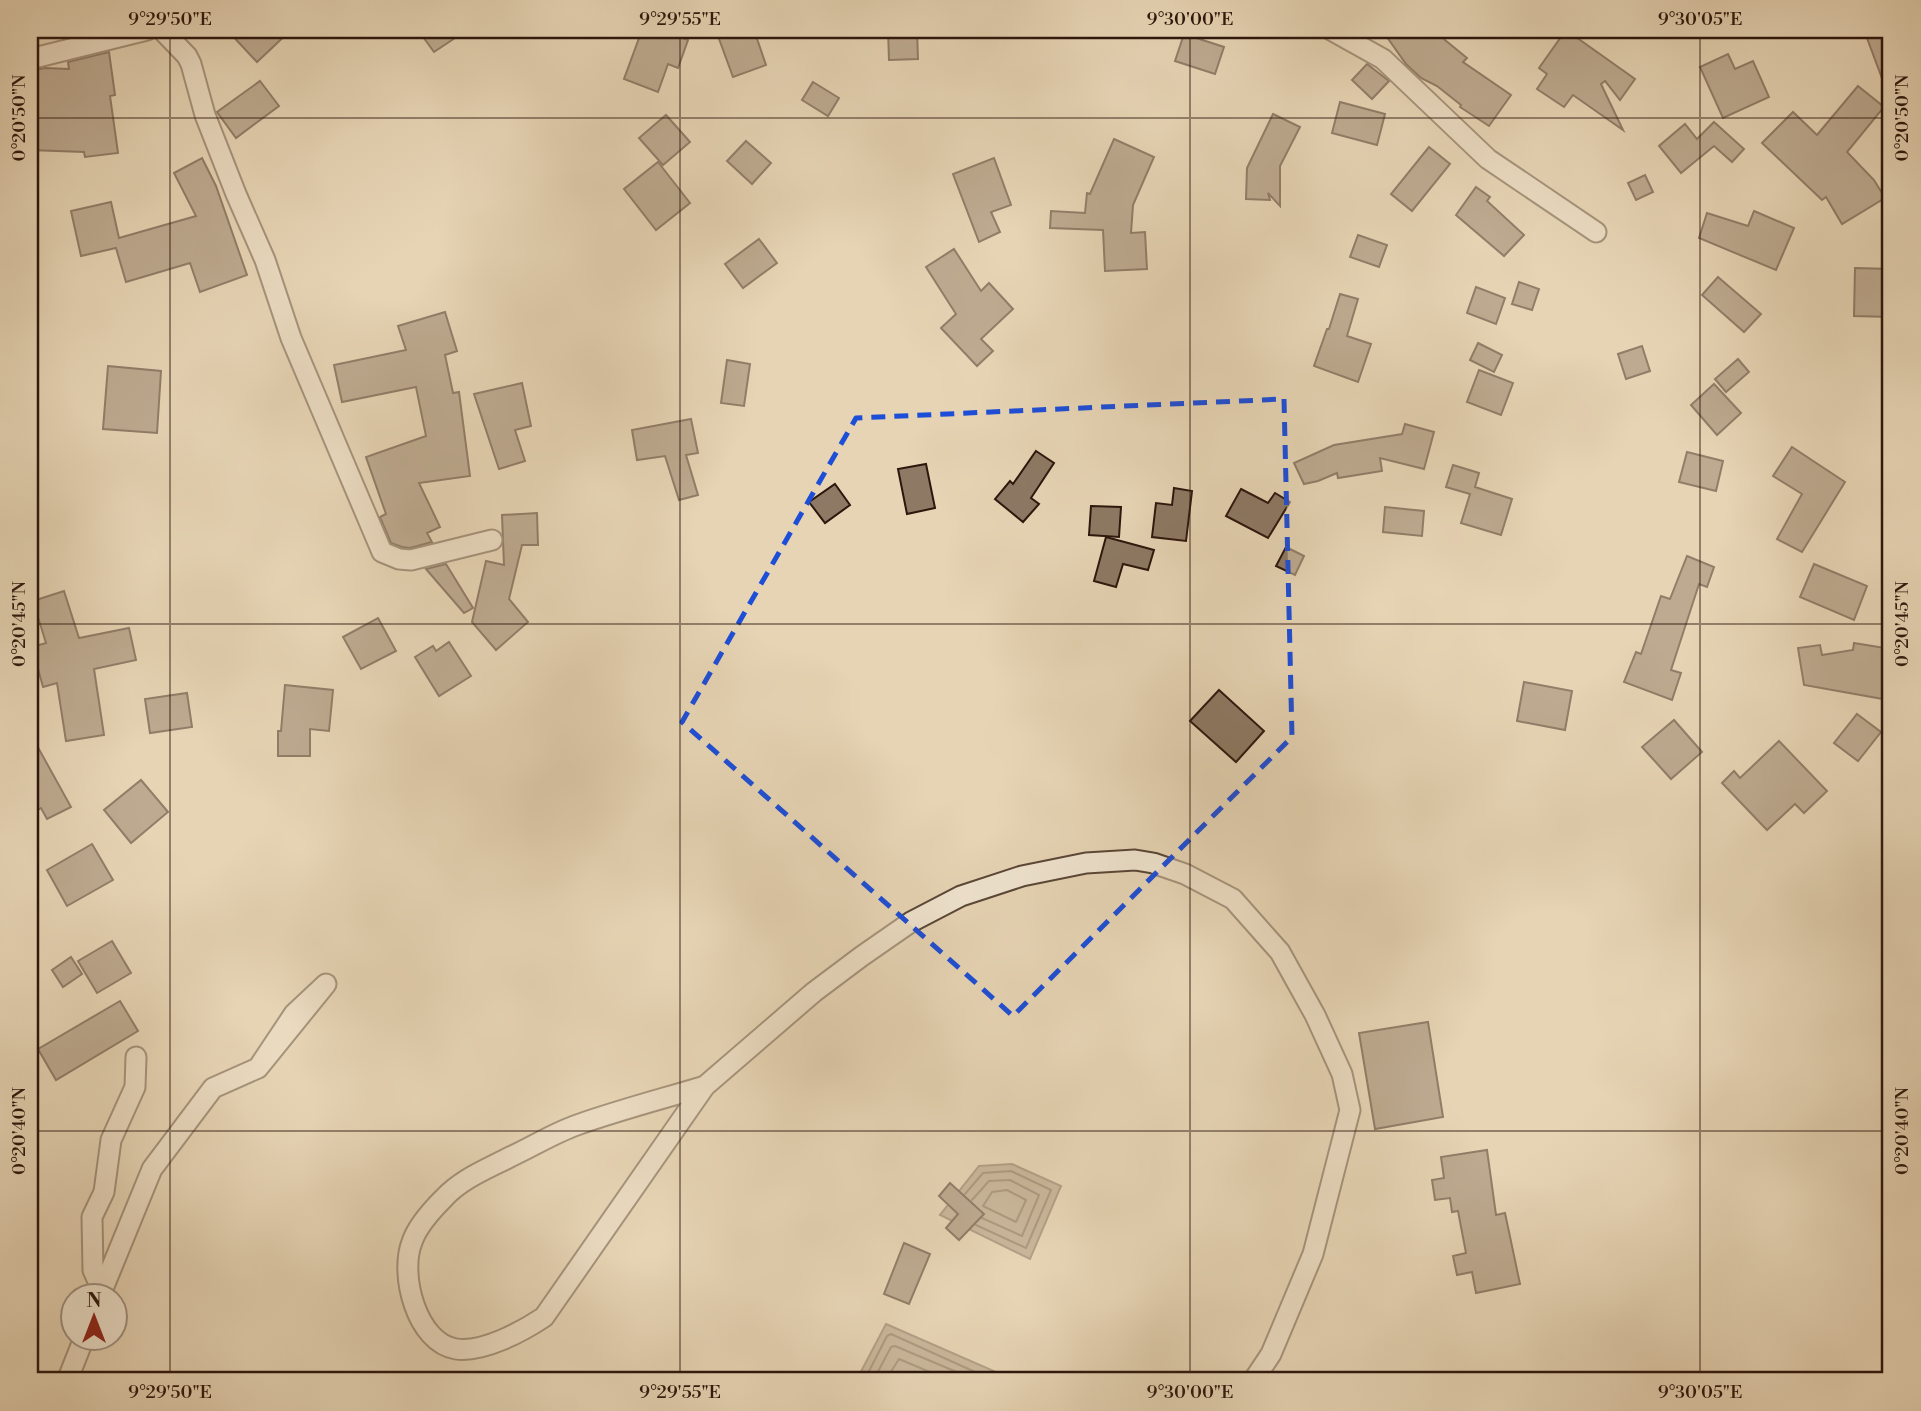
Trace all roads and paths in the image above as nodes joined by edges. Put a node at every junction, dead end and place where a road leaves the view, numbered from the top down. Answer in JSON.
{"nodes":[{"id":1,"x":147,"y":30,"type":"edge"},
{"id":2,"x":162,"y":30,"type":"edge"},
{"id":3,"x":1331,"y":30,"type":"edge"},
{"id":4,"x":30,"y":59,"type":"edge"},
{"id":5,"x":1596,"y":232,"type":"dead end"},
{"id":6,"x":492,"y":540,"type":"dead end"},
{"id":7,"x":136,"y":1057,"type":"dead end"},
{"id":8,"x":258,"y":1068,"type":"dead end"},
{"id":9,"x":705,"y":1086,"type":"junction"},
{"id":10,"x":97,"y":1282,"type":"edge"},
{"id":11,"x":105,"y":1282,"type":"edge"},
{"id":12,"x":78,"y":1352,"type":"edge"},
{"id":13,"x":67,"y":1381,"type":"edge"},
{"id":14,"x":1253,"y":1381,"type":"edge"}],
"edges":[{"from":1,"to":4,"type":"street"},
{"from":2,"to":6,"type":"street"},
{"from":3,"to":5,"type":"street"},
{"from":7,"to":10,"type":"street"},
{"from":8,"to":11,"type":"street"},
{"from":9,"to":9,"type":"street"},
{"from":9,"to":14,"type":"street"},
{"from":12,"to":13,"type":"street"}]}
